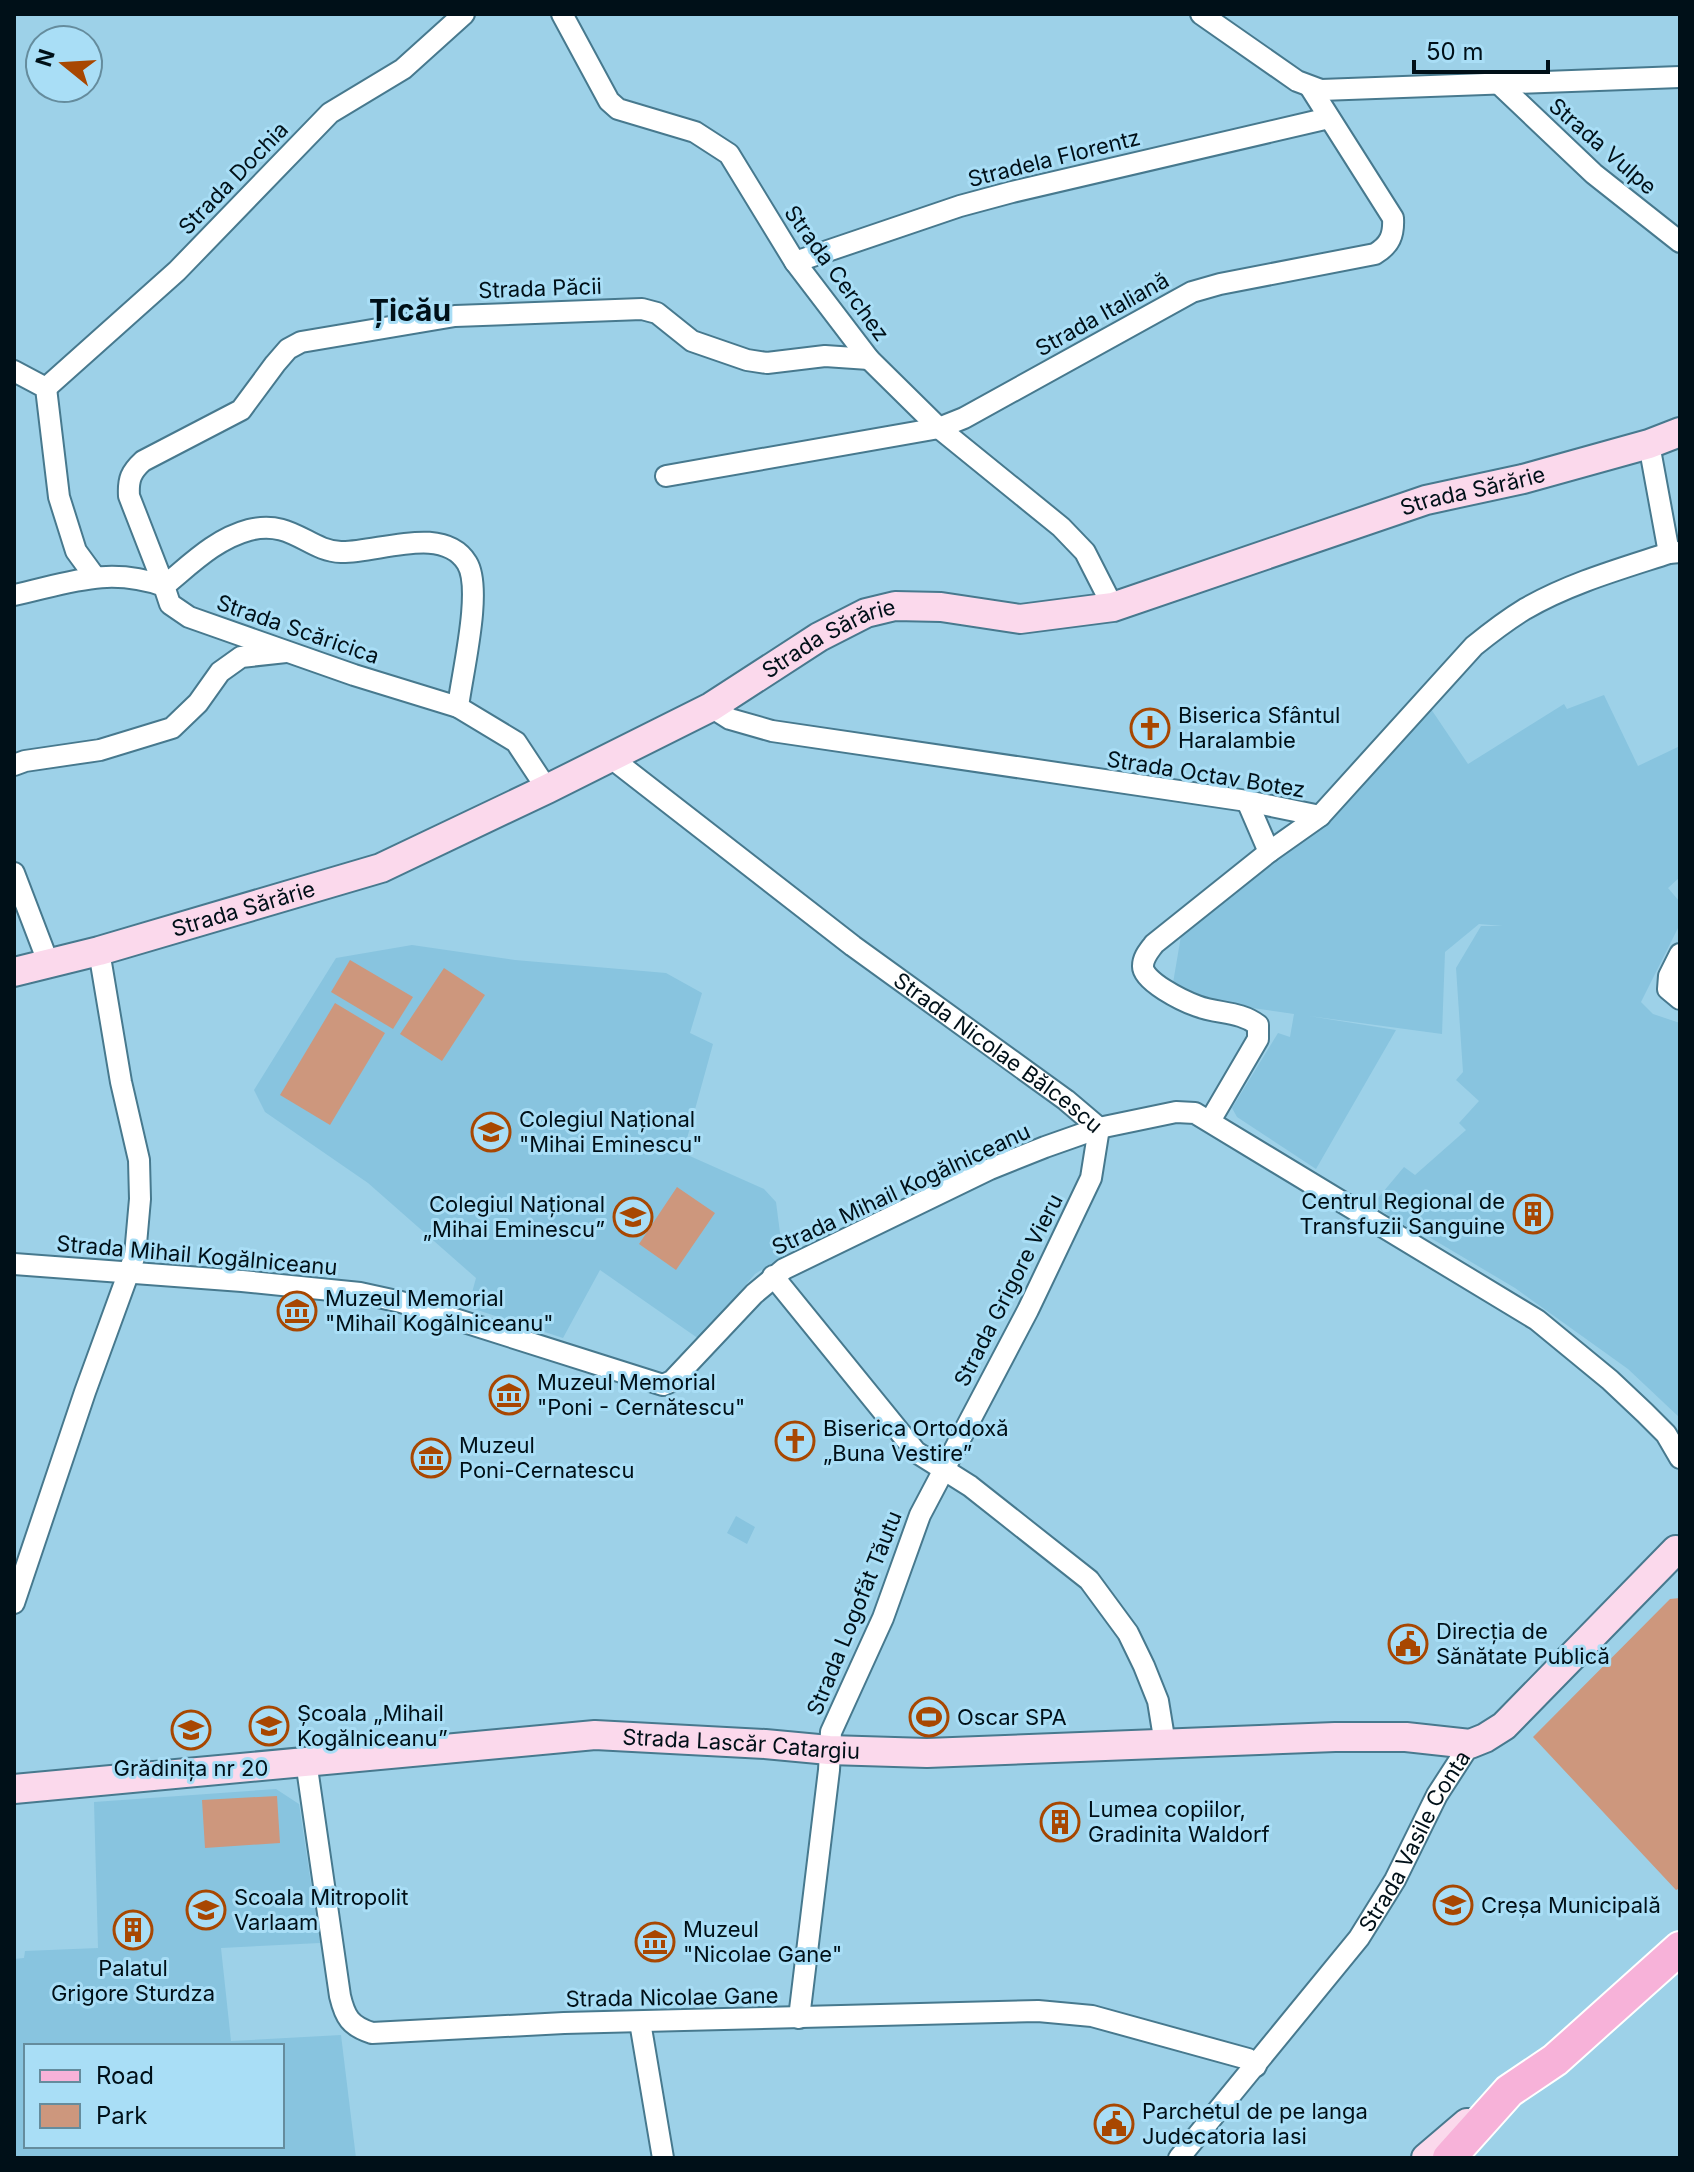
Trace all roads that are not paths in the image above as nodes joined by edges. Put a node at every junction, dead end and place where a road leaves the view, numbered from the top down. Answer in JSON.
{"nodes":[{"id":1,"x":464,"y":14,"type":"edge"},
{"id":2,"x":562,"y":14,"type":"edge"},
{"id":3,"x":1201,"y":14,"type":"edge"},
{"id":4,"x":1680,"y":77,"type":"edge"},
{"id":5,"x":1497,"y":82,"type":"junction"},
{"id":6,"x":1310,"y":87,"type":"junction"},
{"id":7,"x":1329,"y":118,"type":"junction"},
{"id":8,"x":1680,"y":242,"type":"edge"},
{"id":9,"x":795,"y":262,"type":"junction"},
{"id":10,"x":869,"y":359,"type":"junction"},
{"id":11,"x":14,"y":371,"type":"edge"},
{"id":12,"x":46,"y":388,"type":"junction"},
{"id":13,"x":939,"y":428,"type":"junction"},
{"id":14,"x":1680,"y":432,"type":"edge"},
{"id":15,"x":1649,"y":444,"type":"junction"},
{"id":16,"x":666,"y":476,"type":"dead end"},
{"id":17,"x":1675,"y":552,"type":"edge"},
{"id":18,"x":95,"y":577,"type":"junction"},
{"id":19,"x":164,"y":586,"type":"junction"},
{"id":20,"x":14,"y":595,"type":"edge"},
{"id":21,"x":1113,"y":607,"type":"junction"},
{"id":22,"x":291,"y":652,"type":"junction"},
{"id":23,"x":458,"y":707,"type":"junction"},
{"id":24,"x":711,"y":707,"type":"junction"},
{"id":25,"x":610,"y":757,"type":"junction"},
{"id":26,"x":14,"y":765,"type":"edge"},
{"id":27,"x":547,"y":789,"type":"junction"},
{"id":28,"x":1247,"y":801,"type":"junction"},
{"id":29,"x":1320,"y":816,"type":"junction"},
{"id":30,"x":1269,"y":852,"type":"junction"},
{"id":31,"x":14,"y":873,"type":"edge"},
{"id":32,"x":99,"y":951,"type":"junction"},
{"id":33,"x":1680,"y":954,"type":"edge"},
{"id":34,"x":48,"y":962,"type":"junction"},
{"id":35,"x":14,"y":972,"type":"edge"},
{"id":36,"x":1680,"y":999,"type":"edge"},
{"id":37,"x":1210,"y":1121,"type":"junction"},
{"id":38,"x":1099,"y":1128,"type":"junction"},
{"id":39,"x":14,"y":1264,"type":"edge"},
{"id":40,"x":128,"y":1273,"type":"junction"},
{"id":41,"x":773,"y":1276,"type":"junction"},
{"id":42,"x":1680,"y":1458,"type":"edge"},
{"id":43,"x":943,"y":1468,"type":"junction"},
{"id":44,"x":1679,"y":1549,"type":"edge"},
{"id":45,"x":14,"y":1603,"type":"edge"},
{"id":46,"x":1165,"y":1744,"type":"junction"},
{"id":47,"x":1470,"y":1744,"type":"junction"},
{"id":48,"x":829,"y":1750,"type":"junction"},
{"id":49,"x":306,"y":1761,"type":"junction"},
{"id":50,"x":14,"y":1789,"type":"edge"},
{"id":51,"x":1680,"y":1948,"type":"edge"},
{"id":52,"x":799,"y":2018,"type":"junction"},
{"id":53,"x":640,"y":2022,"type":"junction"},
{"id":54,"x":1256,"y":2066,"type":"junction"},
{"id":55,"x":1515,"y":2098,"type":"junction"},
{"id":56,"x":663,"y":2158,"type":"edge"},
{"id":57,"x":1179,"y":2158,"type":"edge"},
{"id":58,"x":1426,"y":2158,"type":"edge"},
{"id":59,"x":1449,"y":2158,"type":"edge"},
{"id":60,"x":1461,"y":2158,"type":"edge"},
{"id":61,"x":1479,"y":2158,"type":"edge"}],
"edges":[{"from":1,"to":12,"type":"street","name":"Strada Dochia"},
{"from":2,"to":9,"type":"street","name":"Strada Cerchez"},
{"from":3,"to":6,"type":"street"},
{"from":4,"to":5,"type":"street"},
{"from":5,"to":6,"type":"street"},
{"from":5,"to":8,"type":"street","name":"Strada Vulpe"},
{"from":6,"to":7,"type":"street","name":"Strada Italiană"},
{"from":7,"to":9,"type":"street","name":"Stradela Florentz"},
{"from":7,"to":13,"type":"street","name":"Strada Italiană"},
{"from":9,"to":10,"type":"street","name":"Strada Cerchez"},
{"from":10,"to":13,"type":"street","name":"Strada Cerchez"},
{"from":10,"to":19,"type":"street","name":"Strada Păcii"},
{"from":11,"to":12,"type":"street"},
{"from":12,"to":18,"type":"street"},
{"from":13,"to":16,"type":"street","name":"Strada Italiană"},
{"from":13,"to":21,"type":"street","name":"Strada Cerchez"},
{"from":14,"to":15,"type":"street","name":"Strada Sărărie"},
{"from":15,"to":17,"type":"street"},
{"from":15,"to":21,"type":"street","name":"Strada Sărărie"},
{"from":17,"to":29,"type":"street"},
{"from":18,"to":19,"type":"street"},
{"from":18,"to":20,"type":"street"},
{"from":19,"to":22,"type":"street","name":"Strada Scăricica"},
{"from":19,"to":23,"type":"street"},
{"from":21,"to":24,"type":"street","name":"Strada Sărărie"},
{"from":22,"to":23,"type":"street","name":"Strada Scăricica"},
{"from":22,"to":26,"type":"street"},
{"from":23,"to":27,"type":"street","name":"Strada Scăricica"},
{"from":24,"to":25,"type":"street","name":"Strada Sărărie"},
{"from":24,"to":28,"type":"street","name":"Strada Octav Botez"},
{"from":25,"to":27,"type":"street","name":"Strada Sărărie"},
{"from":25,"to":38,"type":"street","name":"Strada Nicolae Bălcescu"},
{"from":27,"to":32,"type":"street","name":"Strada Sărărie"},
{"from":28,"to":29,"type":"street","name":"Strada Octav Botez"},
{"from":28,"to":30,"type":"street"},
{"from":29,"to":30,"type":"street","name":"Strada Octav Botez"},
{"from":30,"to":37,"type":"street","name":"Strada Octav Botez"},
{"from":31,"to":34,"type":"street"},
{"from":32,"to":34,"type":"street","name":"Strada Sărărie"},
{"from":32,"to":40,"type":"street"},
{"from":33,"to":36,"type":"street"},
{"from":34,"to":35,"type":"street","name":"Strada Sărărie"},
{"from":37,"to":38,"type":"street","name":"Strada Nicolae Bălcescu"},
{"from":37,"to":42,"type":"street","name":"Strada Nicolae Bălcescu"},
{"from":38,"to":41,"type":"street","name":"Strada Mihail Kogălniceanu"},
{"from":38,"to":43,"type":"street","name":"Strada Grigore Vieru"},
{"from":39,"to":40,"type":"street","name":"Strada Mihail Kogălniceanu"},
{"from":40,"to":41,"type":"street","name":"Strada Mihail Kogălniceanu"},
{"from":40,"to":45,"type":"street"},
{"from":41,"to":43,"type":"street"},
{"from":43,"to":46,"type":"street"},
{"from":43,"to":48,"type":"street","name":"Strada Logofăt Tăutu"},
{"from":44,"to":47,"type":"street","name":"Strada Vasile Conta"},
{"from":46,"to":47,"type":"street","name":"Strada Lascăr Catargiu"},
{"from":46,"to":48,"type":"street","name":"Strada Lascăr Catargiu"},
{"from":47,"to":54,"type":"street","name":"Strada Vasile Conta"},
{"from":48,"to":49,"type":"street","name":"Strada Lascăr Catargiu"},
{"from":48,"to":52,"type":"street","name":"Strada Logofăt Tăutu"},
{"from":49,"to":50,"type":"street","name":"Strada Lascăr Catargiu"},
{"from":49,"to":53,"type":"street","name":"Strada Nicolae Gane"},
{"from":51,"to":55,"type":"main road"},
{"from":52,"to":53,"type":"street","name":"Strada Nicolae Gane"},
{"from":52,"to":54,"type":"street","name":"Strada Nicolae Gane"},
{"from":53,"to":56,"type":"street"},
{"from":54,"to":57,"type":"street","name":"Strada Vasile Conta"},
{"from":55,"to":58,"type":"street"},
{"from":55,"to":59,"type":"main road"},
{"from":55,"to":60,"type":"main road"},
{"from":55,"to":61,"type":"main road"}]}
